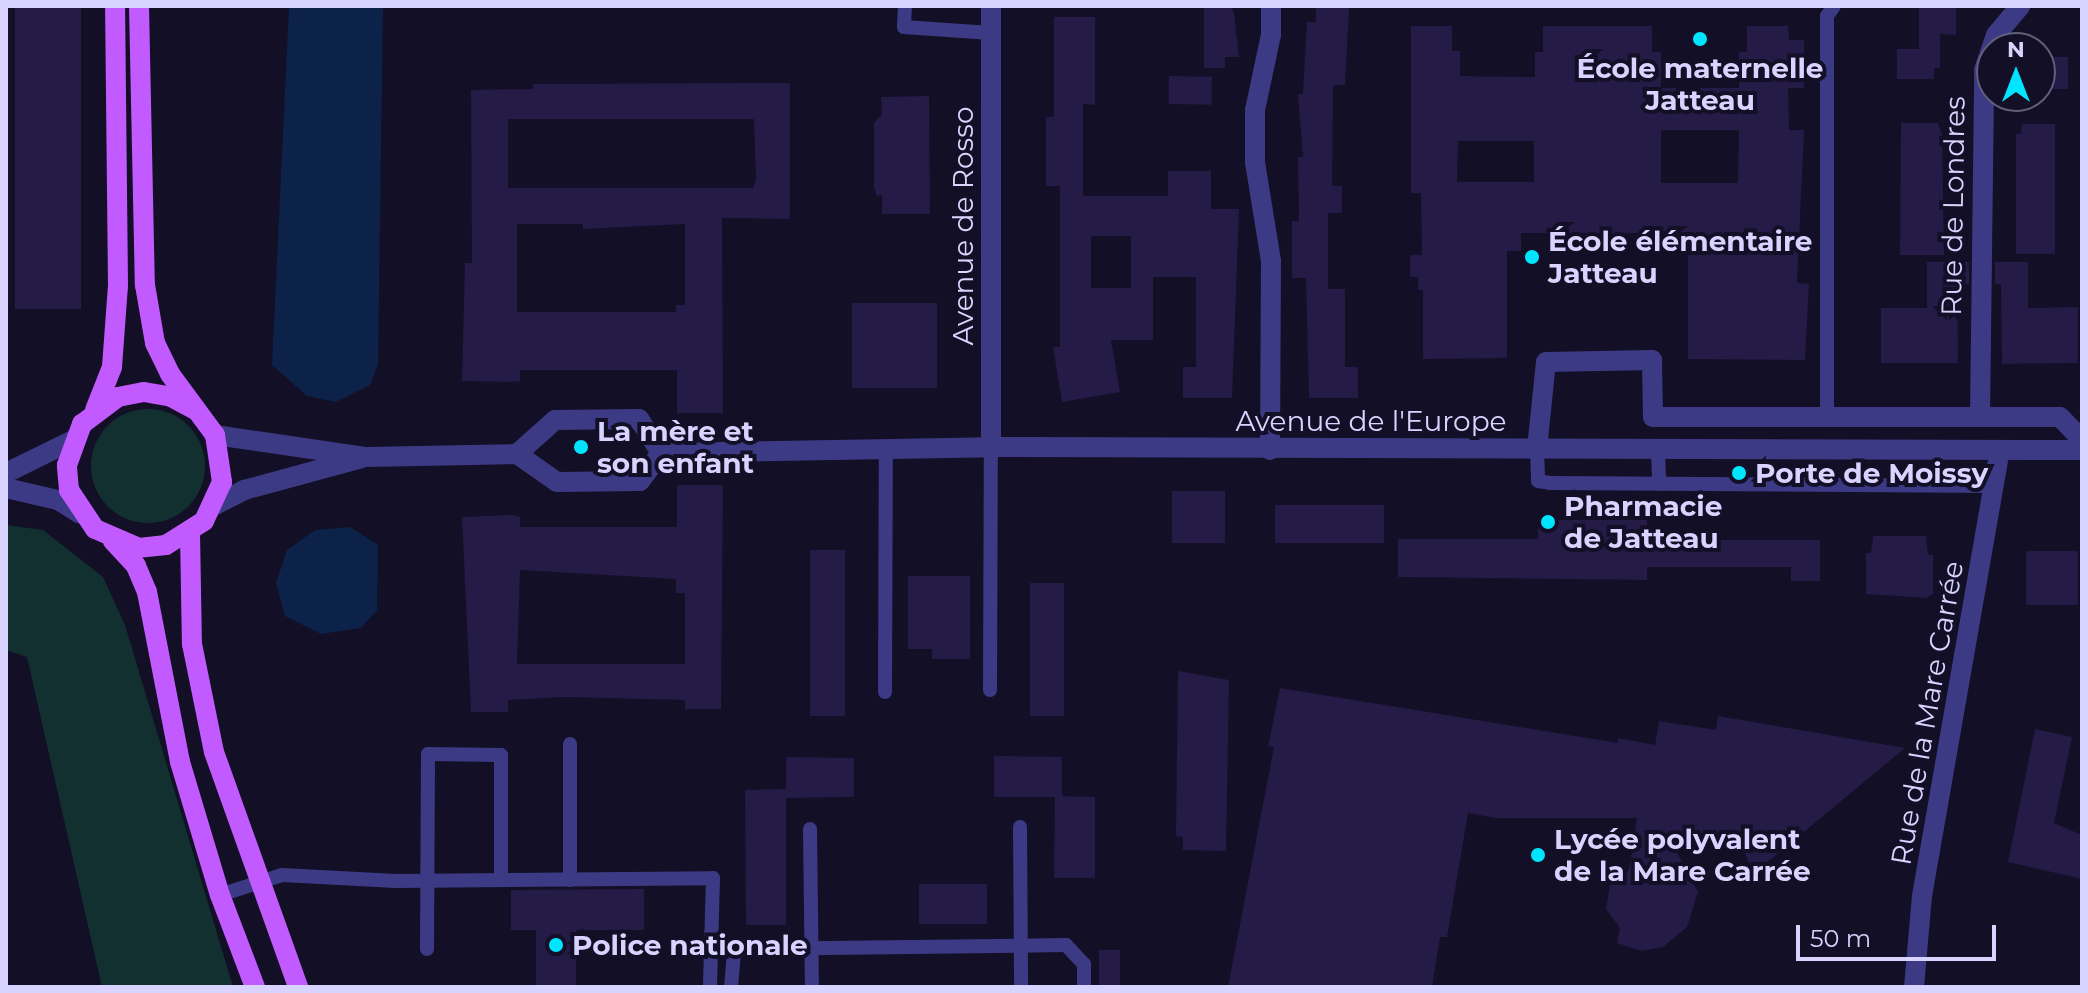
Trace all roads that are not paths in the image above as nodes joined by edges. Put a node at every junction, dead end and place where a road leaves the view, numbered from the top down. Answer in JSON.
{"nodes":[{"id":1,"x":115,"y":6,"type":"edge"},
{"id":2,"x":139,"y":6,"type":"edge"},
{"id":3,"x":905,"y":6,"type":"edge"},
{"id":4,"x":991,"y":6,"type":"edge"},
{"id":5,"x":1271,"y":6,"type":"edge"},
{"id":6,"x":1834,"y":6,"type":"edge"},
{"id":7,"x":2020,"y":6,"type":"edge"},
{"id":8,"x":991,"y":33,"type":"junction"},
{"id":9,"x":95,"y":410,"type":"junction"},
{"id":10,"x":195,"y":410,"type":"junction"},
{"id":11,"x":1827,"y":417,"type":"junction"},
{"id":12,"x":1980,"y":417,"type":"junction"},
{"id":13,"x":215,"y":435,"type":"junction"},
{"id":14,"x":73,"y":440,"type":"junction"},
{"id":15,"x":2082,"y":440,"type":"edge"},
{"id":16,"x":991,"y":447,"type":"junction"},
{"id":17,"x":1537,"y":449,"type":"junction"},
{"id":18,"x":886,"y":450,"type":"junction"},
{"id":19,"x":1270,"y":450,"type":"junction"},
{"id":20,"x":1658,"y":450,"type":"junction"},
{"id":21,"x":2082,"y":450,"type":"edge"},
{"id":22,"x":2000,"y":451,"type":"junction"},
{"id":23,"x":661,"y":453,"type":"junction"},
{"id":24,"x":517,"y":454,"type":"junction"},
{"id":25,"x":366,"y":457,"type":"junction"},
{"id":26,"x":6,"y":473,"type":"edge"},
{"id":27,"x":1659,"y":484,"type":"junction"},
{"id":28,"x":1995,"y":486,"type":"junction"},
{"id":29,"x":6,"y":488,"type":"edge"},
{"id":30,"x":215,"y":505,"type":"junction"},
{"id":31,"x":79,"y":513,"type":"junction"},
{"id":32,"x":190,"y":533,"type":"junction"},
{"id":33,"x":113,"y":541,"type":"junction"},
{"id":34,"x":990,"y":690,"type":"dead end"},
{"id":35,"x":885,"y":692,"type":"dead end"},
{"id":36,"x":570,"y":744,"type":"dead end"},
{"id":37,"x":1020,"y":827,"type":"dead end"},
{"id":38,"x":810,"y":829,"type":"dead end"},
{"id":39,"x":501,"y":880,"type":"junction"},
{"id":40,"x":570,"y":880,"type":"junction"},
{"id":41,"x":259,"y":881,"type":"junction"},
{"id":42,"x":427,"y":881,"type":"junction"},
{"id":43,"x":220,"y":895,"type":"junction"},
{"id":44,"x":1021,"y":945,"type":"junction"},
{"id":45,"x":812,"y":948,"type":"junction"},
{"id":46,"x":427,"y":949,"type":"dead end"},
{"id":47,"x":255,"y":987,"type":"edge"},
{"id":48,"x":298,"y":987,"type":"edge"},
{"id":49,"x":710,"y":987,"type":"edge"},
{"id":50,"x":731,"y":987,"type":"edge"},
{"id":51,"x":812,"y":987,"type":"edge"},
{"id":52,"x":1021,"y":987,"type":"edge"},
{"id":53,"x":1084,"y":987,"type":"edge"},
{"id":54,"x":1914,"y":987,"type":"edge"}],
"edges":[{"from":1,"to":9,"type":"main road"},
{"from":2,"to":10,"type":"main road"},
{"from":3,"to":8,"type":"lane"},
{"from":4,"to":8,"type":"street","name":"Avenue de Rosso"},
{"from":5,"to":19,"type":"street"},
{"from":6,"to":11,"type":"lane"},
{"from":7,"to":12,"type":"street","name":"Rue de Londres"},
{"from":8,"to":16,"type":"street","name":"Avenue de Rosso"},
{"from":9,"to":10,"type":"main road"},
{"from":9,"to":14,"type":"main road"},
{"from":10,"to":13,"type":"main road"},
{"from":11,"to":12,"type":"street"},
{"from":11,"to":17,"type":"street"},
{"from":12,"to":15,"type":"street"},
{"from":13,"to":25,"type":"street"},
{"from":13,"to":30,"type":"main road"},
{"from":14,"to":26,"type":"street"},
{"from":14,"to":31,"type":"main road"},
{"from":16,"to":18,"type":"street","name":"Avenue de l'Europe"},
{"from":16,"to":19,"type":"street","name":"Avenue de l'Europe"},
{"from":16,"to":34,"type":"lane"},
{"from":17,"to":19,"type":"street","name":"Avenue de l'Europe"},
{"from":17,"to":20,"type":"street","name":"Avenue de l'Europe"},
{"from":17,"to":27,"type":"lane"},
{"from":18,"to":23,"type":"street","name":"Avenue de l'Europe"},
{"from":18,"to":35,"type":"lane"},
{"from":20,"to":22,"type":"street","name":"Avenue de l'Europe"},
{"from":20,"to":27,"type":"lane"},
{"from":21,"to":22,"type":"street","name":"Avenue de l'Europe"},
{"from":22,"to":28,"type":"street","name":"Rue de la Mare Carrée"},
{"from":23,"to":24,"type":"street"},
{"from":23,"to":24,"type":"street"},
{"from":24,"to":25,"type":"street"},
{"from":25,"to":30,"type":"street"},
{"from":27,"to":28,"type":"lane"},
{"from":28,"to":54,"type":"street","name":"Rue de la Mare Carrée"},
{"from":29,"to":31,"type":"street"},
{"from":30,"to":32,"type":"main road"},
{"from":31,"to":33,"type":"main road"},
{"from":32,"to":33,"type":"main road"},
{"from":32,"to":41,"type":"main road"},
{"from":33,"to":43,"type":"main road"},
{"from":36,"to":40,"type":"lane"},
{"from":37,"to":44,"type":"lane"},
{"from":38,"to":45,"type":"lane"},
{"from":39,"to":40,"type":"lane"},
{"from":39,"to":42,"type":"lane"},
{"from":39,"to":42,"type":"lane"},
{"from":40,"to":49,"type":"lane"},
{"from":41,"to":42,"type":"lane"},
{"from":41,"to":43,"type":"lane"},
{"from":41,"to":48,"type":"main road"},
{"from":42,"to":46,"type":"lane"},
{"from":43,"to":47,"type":"main road"},
{"from":44,"to":45,"type":"lane"},
{"from":44,"to":52,"type":"lane"},
{"from":44,"to":53,"type":"lane"},
{"from":45,"to":50,"type":"lane"},
{"from":45,"to":51,"type":"lane"}]}
